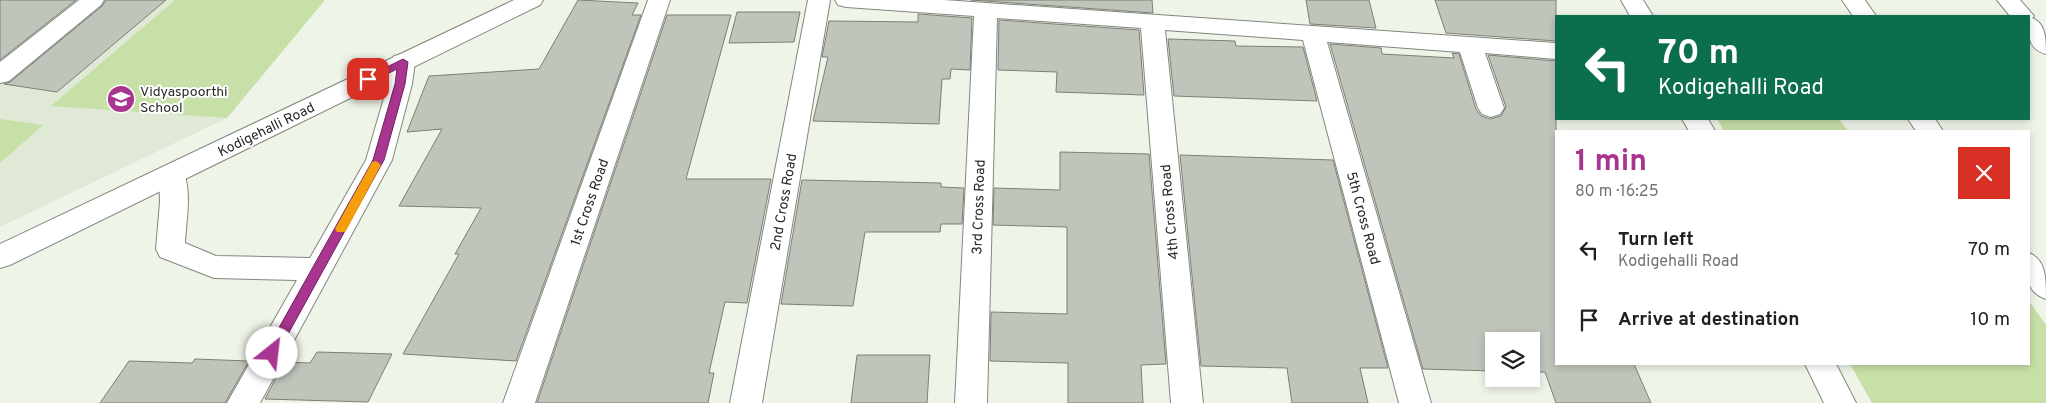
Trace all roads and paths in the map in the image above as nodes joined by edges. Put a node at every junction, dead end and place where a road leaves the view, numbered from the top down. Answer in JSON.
{"nodes":[{"id":1,"x":93,"y":0,"type":"edge"},
{"id":2,"x":530,"y":0,"type":"edge"},
{"id":3,"x":659,"y":0,"type":"edge"},
{"id":4,"x":819,"y":0,"type":"edge"},
{"id":5,"x":846,"y":0,"type":"edge"},
{"id":6,"x":1632,"y":0,"type":"edge"},
{"id":7,"x":1854,"y":0,"type":"edge"},
{"id":8,"x":2008,"y":0,"type":"edge"},
{"id":9,"x":986,"y":10,"type":"junction"},
{"id":10,"x":1640,"y":15,"type":"edge"},
{"id":11,"x":1863,"y":15,"type":"edge"},
{"id":12,"x":2021,"y":15,"type":"edge"},
{"id":13,"x":1152,"y":22,"type":"junction"},
{"id":14,"x":2030,"y":26,"type":"edge"},
{"id":15,"x":1313,"y":34,"type":"junction"},
{"id":16,"x":1470,"y":45,"type":"junction"},
{"id":17,"x":2046,"y":46,"type":"edge"},
{"id":18,"x":1555,"y":51,"type":"edge"},
{"id":19,"x":403,"y":62,"type":"junction"},
{"id":20,"x":0,"y":75,"type":"edge"},
{"id":21,"x":1491,"y":108,"type":"dead end"},
{"id":22,"x":172,"y":174,"type":"junction"},
{"id":23,"x":0,"y":257,"type":"edge"},
{"id":24,"x":2030,"y":265,"type":"edge"},
{"id":25,"x":318,"y":269,"type":"junction"},
{"id":26,"x":2046,"y":287,"type":"edge"},
{"id":27,"x":1821,"y":365,"type":"edge"},
{"id":28,"x":243,"y":403,"type":"edge"},
{"id":29,"x":518,"y":403,"type":"edge"},
{"id":30,"x":746,"y":403,"type":"edge"},
{"id":31,"x":971,"y":403,"type":"edge"},
{"id":32,"x":1187,"y":403,"type":"edge"},
{"id":33,"x":1416,"y":403,"type":"edge"},
{"id":34,"x":1840,"y":403,"type":"edge"}],
"edges":[{"from":1,"to":20,"type":"street"},
{"from":2,"to":19,"type":"street","name":"Kodigehalli Road"},
{"from":3,"to":29,"type":"street","name":"1st Cross Road"},
{"from":4,"to":30,"type":"street","name":"2nd Cross Road"},
{"from":5,"to":9,"type":"street"},
{"from":6,"to":10,"type":"street"},
{"from":7,"to":11,"type":"street"},
{"from":8,"to":12,"type":"street"},
{"from":9,"to":13,"type":"street"},
{"from":9,"to":31,"type":"street","name":"3rd Cross Road"},
{"from":13,"to":15,"type":"street"},
{"from":13,"to":32,"type":"street","name":"4th Cross Road"},
{"from":14,"to":17,"type":"street"},
{"from":15,"to":16,"type":"street"},
{"from":15,"to":33,"type":"street","name":"5th Cross Road"},
{"from":16,"to":18,"type":"street"},
{"from":16,"to":21,"type":"street"},
{"from":19,"to":22,"type":"street","name":"Kodigehalli Road"},
{"from":19,"to":25,"type":"street"},
{"from":22,"to":23,"type":"street","name":"Kodigehalli Road"},
{"from":22,"to":25,"type":"street"},
{"from":24,"to":26,"type":"street"},
{"from":25,"to":28,"type":"street"},
{"from":27,"to":34,"type":"street"}]}
